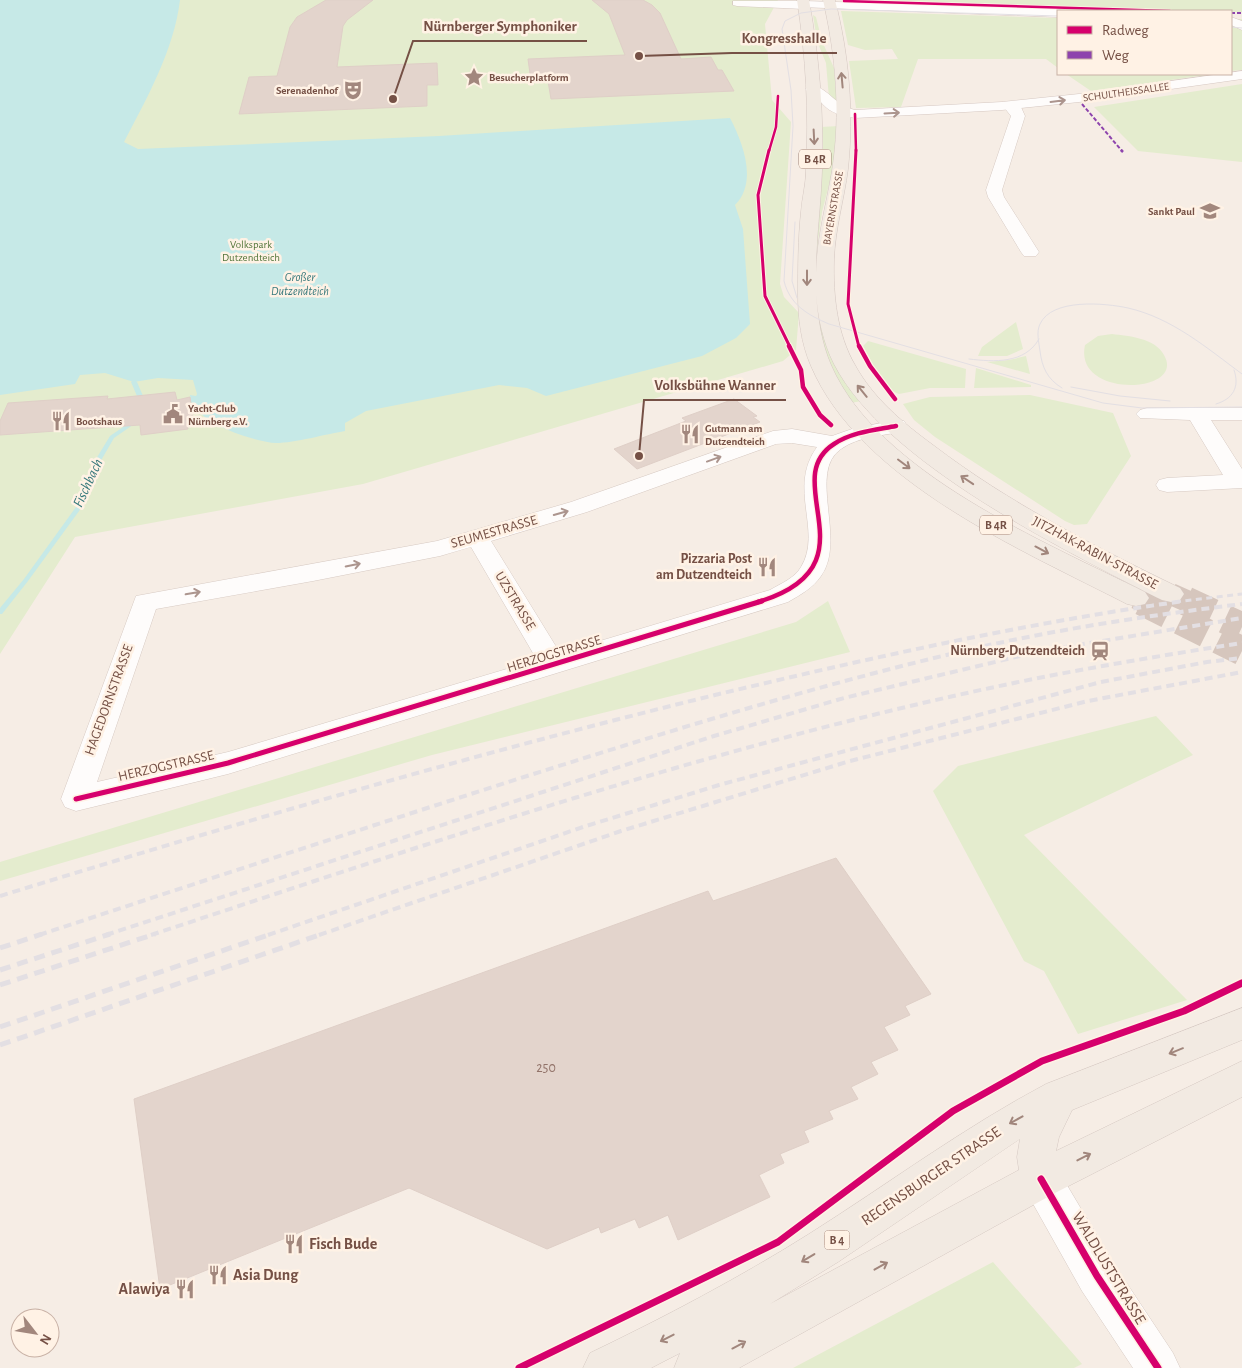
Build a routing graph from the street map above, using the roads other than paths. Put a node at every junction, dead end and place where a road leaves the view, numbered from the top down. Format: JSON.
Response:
{"nodes":[{"id":1,"x":803,"y":2,"type":"edge"},
{"id":2,"x":738,"y":3,"type":"dead end"},
{"id":3,"x":830,"y":3,"type":"edge"},
{"id":4,"x":1057,"y":13,"type":"edge"},
{"id":5,"x":835,"y":28,"type":"junction"},
{"id":6,"x":1242,"y":75,"type":"edge"},
{"id":7,"x":812,"y":89,"type":"junction"},
{"id":8,"x":1010,"y":106,"type":"junction"},
{"id":9,"x":843,"y":112,"type":"junction"},
{"id":10,"x":1030,"y":252,"type":"dead end"},
{"id":11,"x":1147,"y":414,"type":"dead end"},
{"id":12,"x":1242,"y":414,"type":"edge"},
{"id":13,"x":1197,"y":415,"type":"junction"},
{"id":14,"x":896,"y":426,"type":"junction"},
{"id":15,"x":868,"y":432,"type":"junction"},
{"id":16,"x":835,"y":443,"type":"junction"},
{"id":17,"x":1240,"y":481,"type":"edge"},
{"id":18,"x":1167,"y":485,"type":"dead end"},
{"id":19,"x":477,"y":537,"type":"junction"},
{"id":20,"x":1171,"y":594,"type":"tunnel mouth"},
{"id":21,"x":1136,"y":598,"type":"tunnel mouth"},
{"id":22,"x":144,"y":602,"type":"joint"},
{"id":23,"x":554,"y":665,"type":"junction"},
{"id":24,"x":76,"y":799,"type":"joint"},
{"id":25,"x":1242,"y":1024,"type":"edge"},
{"id":26,"x":1242,"y":1078,"type":"edge"},
{"id":27,"x":1059,"y":1097,"type":"junction"},
{"id":28,"x":1041,"y":1179,"type":"junction"},
{"id":29,"x":605,"y":1368,"type":"edge"},
{"id":30,"x":696,"y":1368,"type":"edge"},
{"id":31,"x":1158,"y":1368,"type":"edge"}],
"edges":[{"from":1,"to":2,"type":"street"},
{"from":1,"to":3,"type":"street"},
{"from":1,"to":5,"type":"main road"},
{"from":1,"to":7,"type":"main road","name":"BAYERNSTRASSE","number":"B 4R"},
{"from":3,"to":4,"type":"street"},
{"from":3,"to":5,"type":"main road","name":"BAYERNSTRASSE","number":"B 4R"},
{"from":9,"to":5,"type":"main road","name":"BAYERNSTRASSE","number":"B 4R","one_way":true},
{"from":8,"to":6,"type":"street","name":"SCHULTHEISSALLEE","one_way":true},
{"from":7,"to":9,"type":"street"},
{"from":7,"to":15,"type":"main road","name":"BAYERNSTRASSE","number":"B 4R","one_way":true},
{"from":9,"to":8,"type":"street","name":"SCHULTHEISSALLEE","one_way":true},
{"from":8,"to":10,"type":"street"},
{"from":14,"to":9,"type":"main road","name":"BAYERNSTRASSE","number":"B 4R","one_way":true},
{"from":11,"to":13,"type":"street"},
{"from":12,"to":13,"type":"street"},
{"from":13,"to":17,"type":"street"},
{"from":14,"to":15,"type":"street"},
{"from":20,"to":14,"type":"main road","name":"JITZHAK-RABIN-STRASSE","number":"B 4R","one_way":true},
{"from":15,"to":16,"type":"street"},
{"from":15,"to":21,"type":"main road","name":"JITZHAK-RABIN-STRASSE","number":"B 4R","one_way":true},
{"from":19,"to":16,"type":"street","name":"SEUMESTRASSE","one_way":true},
{"from":16,"to":23,"type":"street","name":"HERZOGSTRASSE"},
{"from":17,"to":18,"type":"street"},
{"from":22,"to":19,"type":"street","name":"SEUMESTRASSE","one_way":true},
{"from":19,"to":23,"type":"street","name":"UZSTRASSE"},
{"from":22,"to":24,"type":"street","name":"HAGEDORNSTRASSE"},
{"from":23,"to":24,"type":"street","name":"HERZOGSTRASSE"},
{"from":25,"to":27,"type":"main road","name":"REGENSBURGER STRASSE","number":"B 4","one_way":true},
{"from":28,"to":26,"type":"main road","one_way":true},
{"from":27,"to":28,"type":"main road"},
{"from":27,"to":29,"type":"main road","name":"REGENSBURGER STRASSE","number":"B 4","one_way":true},
{"from":30,"to":28,"type":"main road","one_way":true},
{"from":28,"to":31,"type":"street","name":"WALDLUSTSTRASSE"}]}
